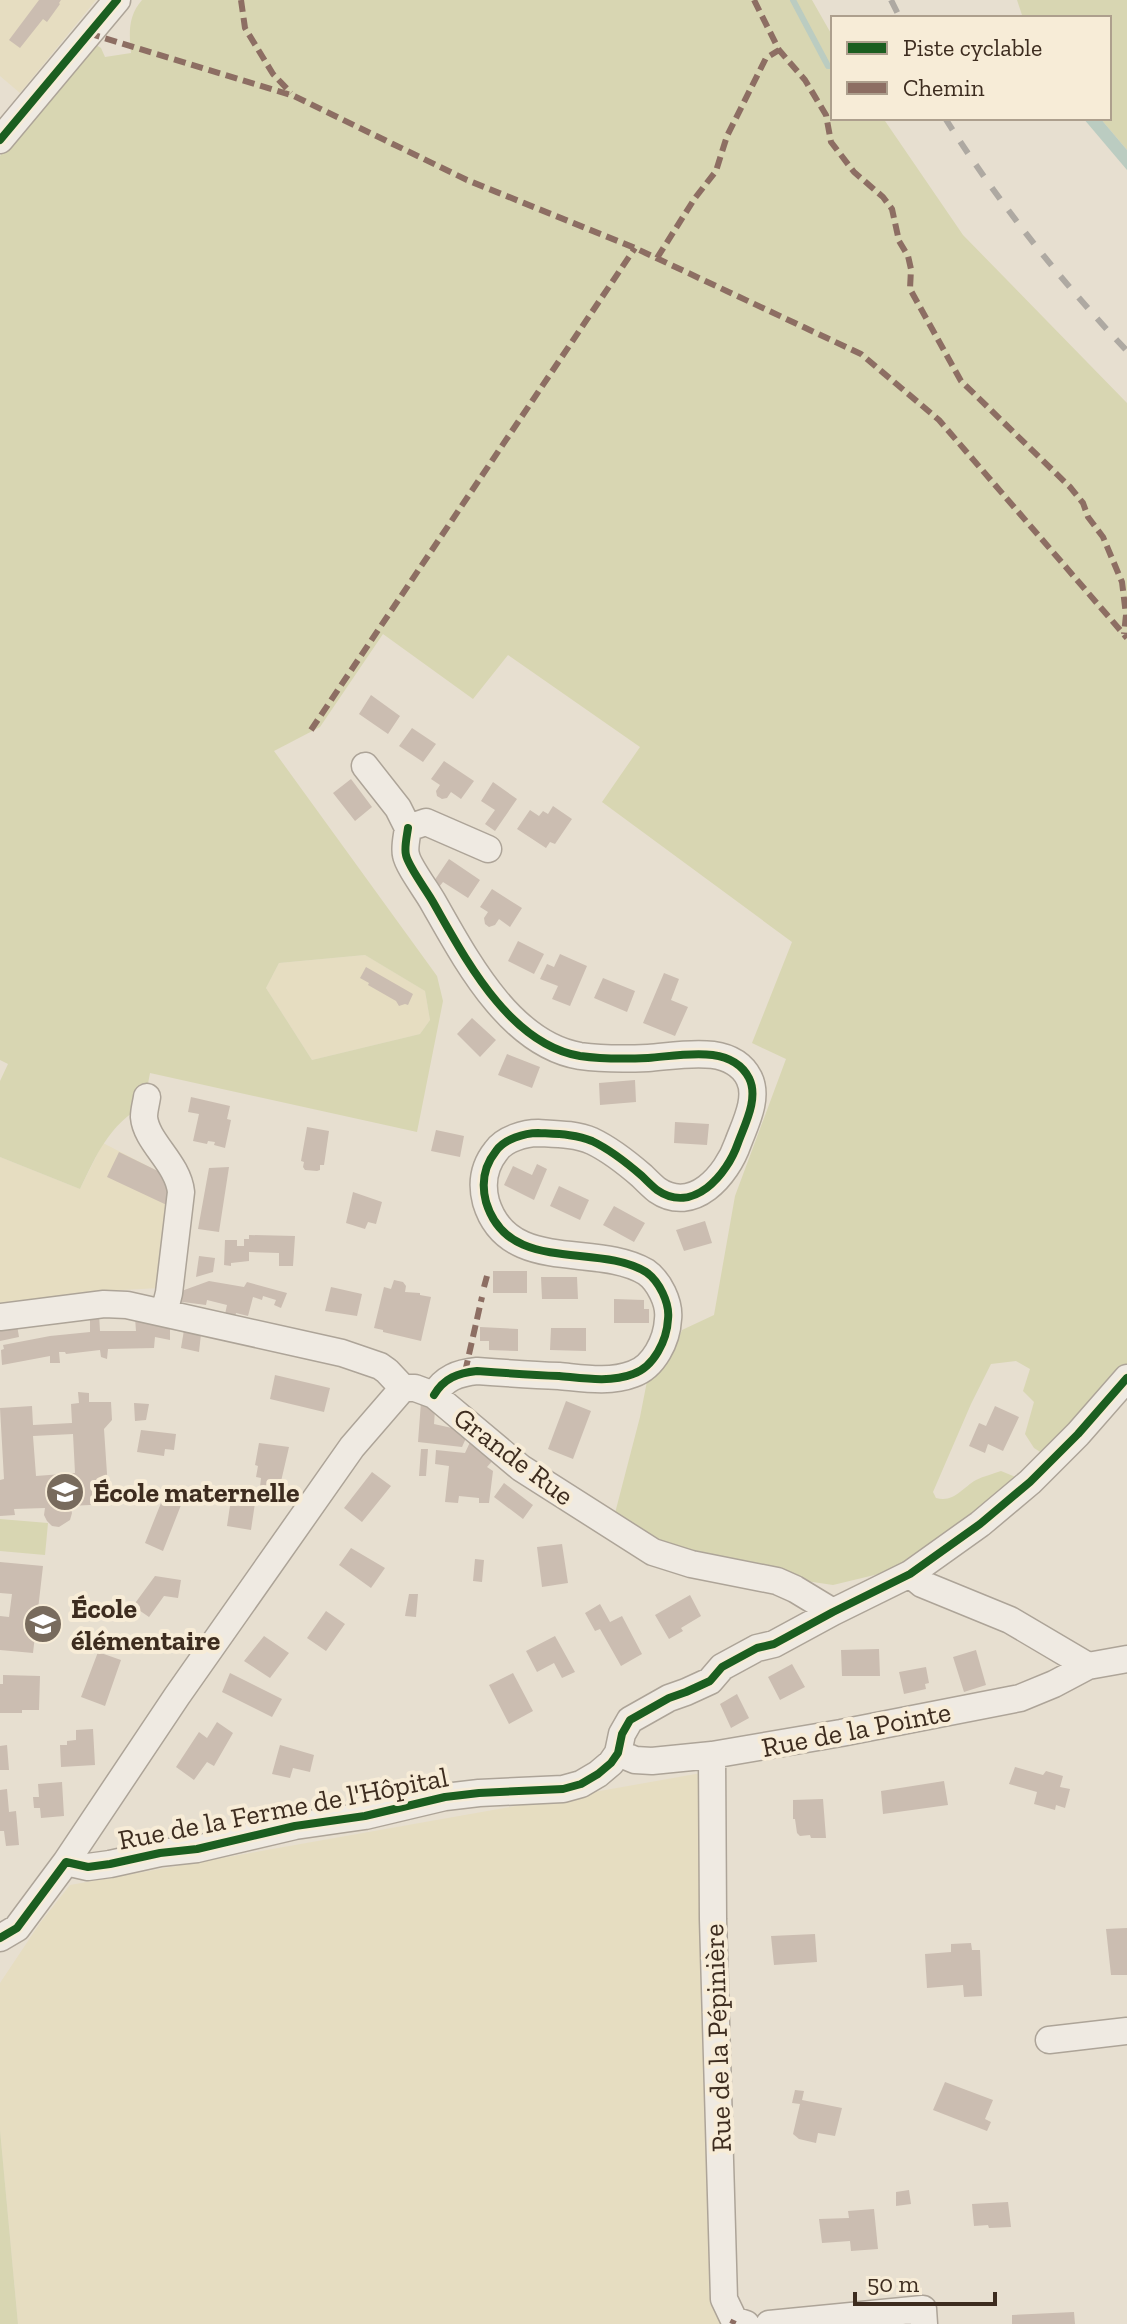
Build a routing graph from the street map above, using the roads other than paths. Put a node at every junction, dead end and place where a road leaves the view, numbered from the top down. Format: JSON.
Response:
{"nodes":[{"id":1,"x":117,"y":0,"type":"edge"},
{"id":2,"x":0,"y":140,"type":"edge"},
{"id":3,"x":365,"y":766,"type":"dead end"},
{"id":4,"x":408,"y":828,"type":"junction"},
{"id":5,"x":488,"y":849,"type":"dead end"},
{"id":6,"x":147,"y":1097,"type":"dead end"},
{"id":7,"x":167,"y":1303,"type":"junction"},
{"id":8,"x":0,"y":1317,"type":"edge"},
{"id":9,"x":1127,"y":1378,"type":"edge"},
{"id":10,"x":403,"y":1388,"type":"junction"},
{"id":11,"x":434,"y":1395,"type":"junction"},
{"id":12,"x":910,"y":1574,"type":"junction"},
{"id":13,"x":833,"y":1612,"type":"junction"},
{"id":14,"x":1127,"y":1659,"type":"edge"},
{"id":15,"x":1088,"y":1666,"type":"junction"},
{"id":16,"x":618,"y":1753,"type":"junction"},
{"id":17,"x":712,"y":1755,"type":"junction"},
{"id":18,"x":66,"y":1862,"type":"junction"},
{"id":19,"x":0,"y":1938,"type":"edge"},
{"id":20,"x":1127,"y":2031,"type":"edge"},
{"id":21,"x":1049,"y":2040,"type":"dead end"},
{"id":22,"x":740,"y":2322,"type":"edge"},
{"id":23,"x":769,"y":2324,"type":"edge"},
{"id":24,"x":924,"y":2324,"type":"edge"}],
"edges":[{"from":1,"to":2,"type":"street"},
{"from":3,"to":4,"type":"street"},
{"from":4,"to":5,"type":"street"},
{"from":4,"to":11,"type":"street"},
{"from":6,"to":7,"type":"street"},
{"from":7,"to":8,"type":"street","name":"Grande Rue"},
{"from":7,"to":10,"type":"street","name":"Grande Rue"},
{"from":9,"to":12,"type":"street","name":"Rue de la Ferme de l'Hôpital"},
{"from":10,"to":11,"type":"street","name":"Grande Rue"},
{"from":10,"to":18,"type":"street"},
{"from":11,"to":13,"type":"street","name":"Grande Rue"},
{"from":12,"to":13,"type":"street","name":"Rue de la Ferme de l'Hôpital"},
{"from":12,"to":15,"type":"street"},
{"from":13,"to":16,"type":"street","name":"Rue de la Ferme de l'Hôpital"},
{"from":14,"to":15,"type":"street","name":"Rue de la Pointe"},
{"from":15,"to":17,"type":"street","name":"Rue de la Pointe"},
{"from":16,"to":17,"type":"street","name":"Rue de la Pointe"},
{"from":16,"to":18,"type":"street","name":"Rue de la Ferme de l'Hôpital"},
{"from":17,"to":22,"type":"street","name":"Rue de la Pépinière"},
{"from":18,"to":19,"type":"street"},
{"from":20,"to":21,"type":"street"},
{"from":23,"to":24,"type":"street"}]}
